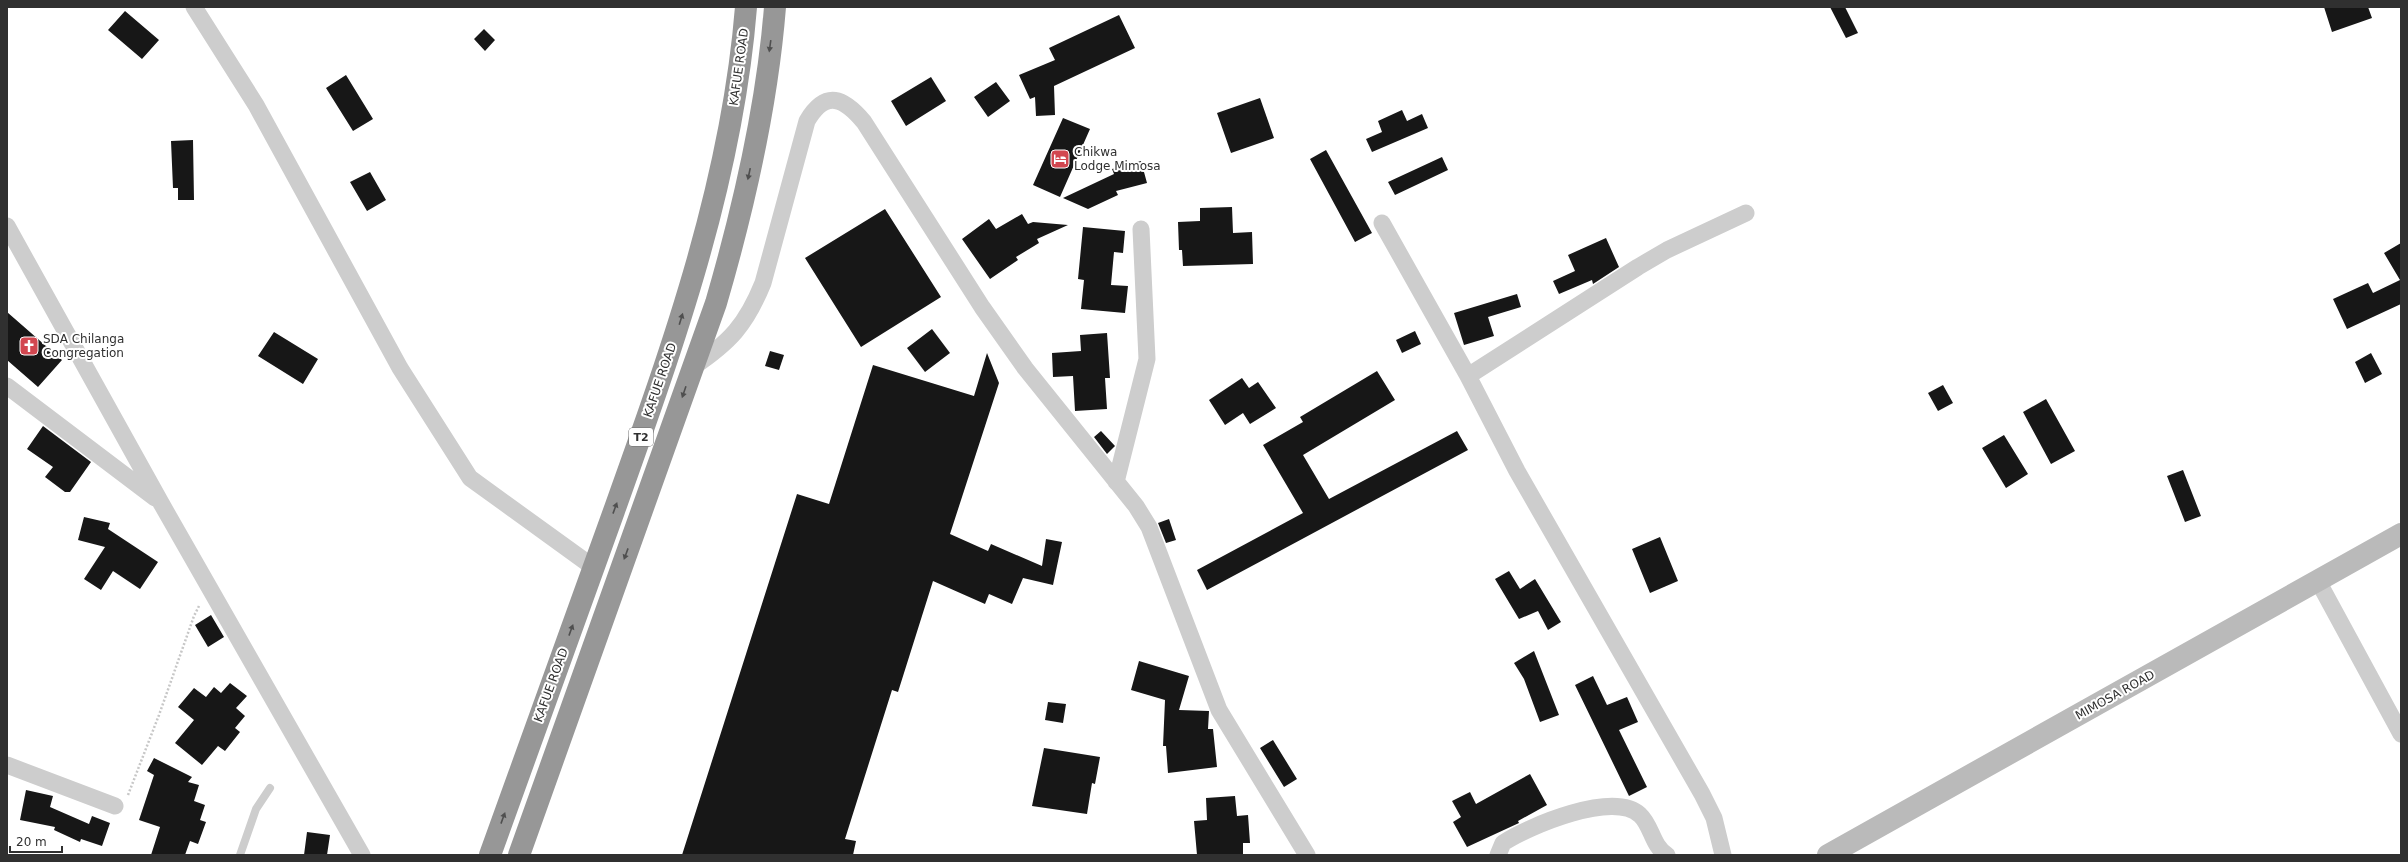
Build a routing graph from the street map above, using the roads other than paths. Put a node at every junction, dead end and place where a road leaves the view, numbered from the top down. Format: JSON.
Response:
{"nodes":[{"id":1,"x":194,"y":7,"type":"edge"},
{"id":2,"x":746,"y":7,"type":"edge"},
{"id":3,"x":774,"y":7,"type":"edge"},
{"id":4,"x":1746,"y":213,"type":"dead end"},
{"id":5,"x":1382,"y":222,"type":"dead end"},
{"id":6,"x":7,"y":226,"type":"edge"},
{"id":7,"x":1142,"y":229,"type":"dead end"},
{"id":8,"x":693,"y":367,"type":"junction"},
{"id":9,"x":1468,"y":376,"type":"junction"},
{"id":10,"x":7,"y":386,"type":"edge"},
{"id":11,"x":1116,"y":482,"type":"junction"},
{"id":12,"x":161,"y":503,"type":"junction"},
{"id":13,"x":2401,"y":534,"type":"edge"},
{"id":14,"x":593,"y":567,"type":"junction"},
{"id":15,"x":2318,"y":581,"type":"junction"},
{"id":16,"x":2401,"y":734,"type":"edge"},
{"id":17,"x":7,"y":764,"type":"edge"},
{"id":18,"x":270,"y":788,"type":"dead end"},
{"id":19,"x":115,"y":806,"type":"road end"},
{"id":20,"x":240,"y":855,"type":"edge"},
{"id":21,"x":362,"y":855,"type":"edge"},
{"id":22,"x":490,"y":855,"type":"edge"},
{"id":23,"x":519,"y":855,"type":"edge"},
{"id":24,"x":1307,"y":855,"type":"edge"},
{"id":25,"x":1498,"y":855,"type":"edge"},
{"id":26,"x":1667,"y":855,"type":"edge"},
{"id":27,"x":1723,"y":855,"type":"edge"},
{"id":28,"x":1828,"y":855,"type":"edge"}],
"edges":[{"from":1,"to":14,"type":"street"},
{"from":14,"to":2,"type":"highway","name":"KAFUE ROAD","number":"T2","one_way":true},
{"from":3,"to":8,"type":"highway","number":"T2","one_way":true},
{"from":4,"to":9,"type":"street"},
{"from":5,"to":9,"type":"street"},
{"from":6,"to":12,"type":"street"},
{"from":7,"to":11,"type":"street"},
{"from":8,"to":11,"type":"street"},
{"from":8,"to":23,"type":"highway","number":"T2","one_way":true},
{"from":9,"to":27,"type":"street"},
{"from":10,"to":12,"type":"street"},
{"from":11,"to":24,"type":"street"},
{"from":12,"to":21,"type":"street"},
{"from":13,"to":15,"type":"street","name":"MIMOSA ROAD"},
{"from":22,"to":14,"type":"highway","name":"KAFUE ROAD","number":"T2","one_way":true},
{"from":15,"to":16,"type":"street"},
{"from":15,"to":28,"type":"street","name":"MIMOSA ROAD"},
{"from":17,"to":19,"type":"street"},
{"from":18,"to":20,"type":"lane"},
{"from":25,"to":26,"type":"street"}]}
